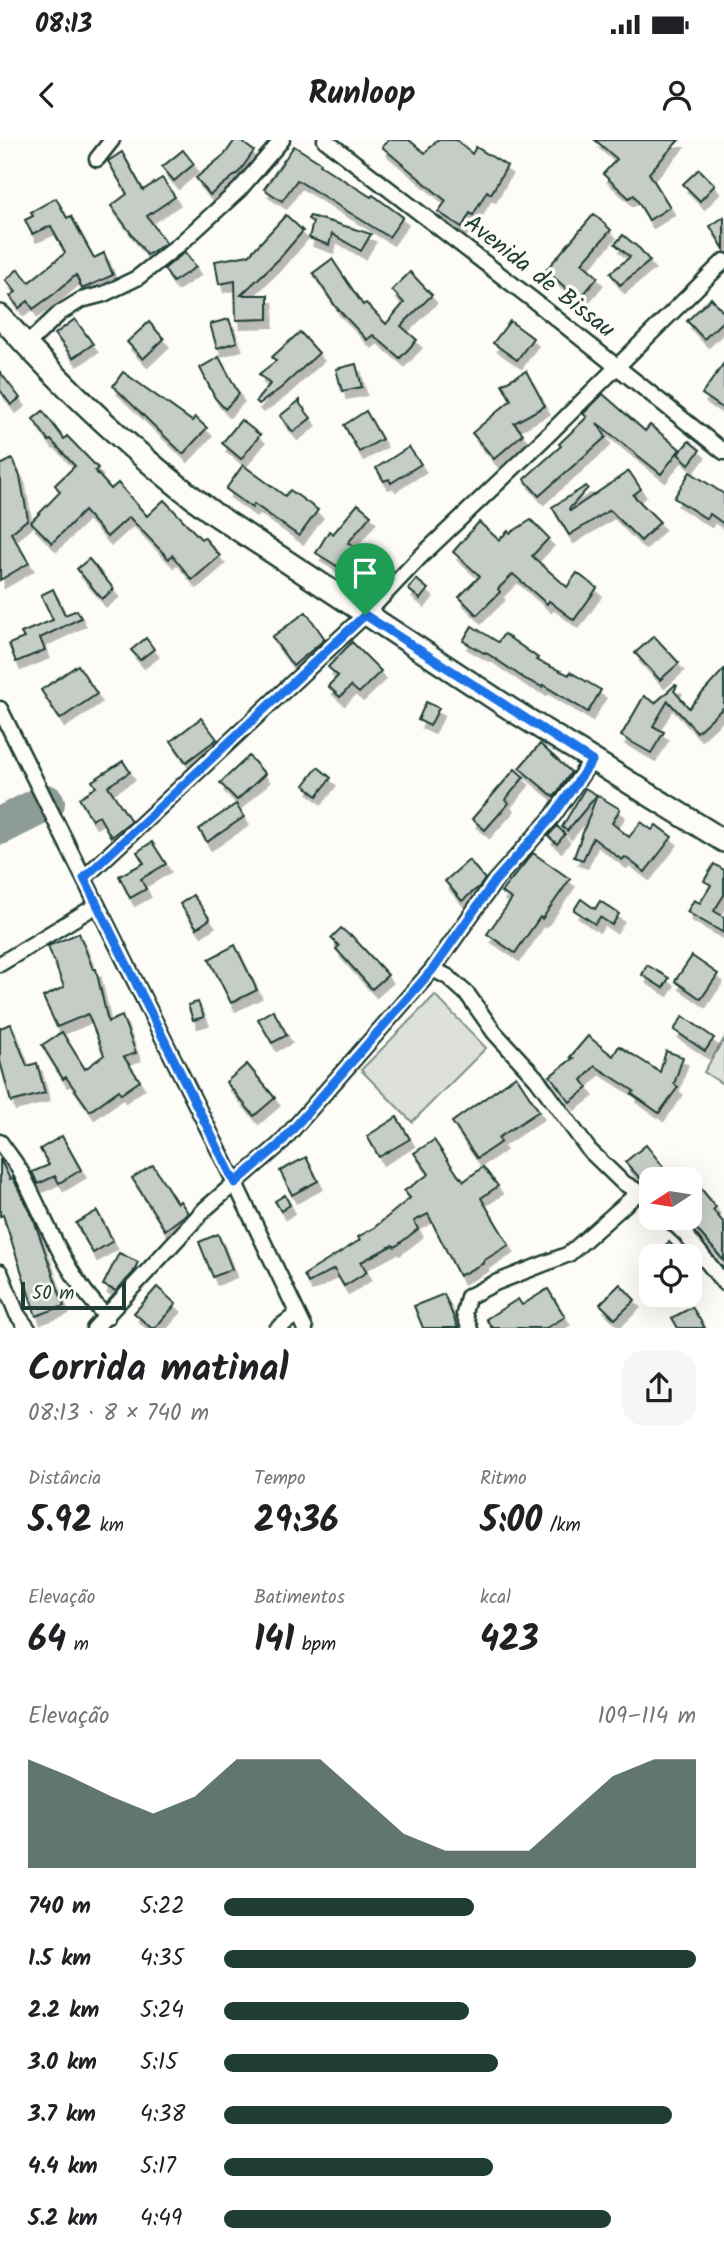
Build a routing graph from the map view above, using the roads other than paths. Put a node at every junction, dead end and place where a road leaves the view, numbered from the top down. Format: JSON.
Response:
{"nodes":[{"id":1,"x":112,"y":140,"type":"edge"},
{"id":2,"x":282,"y":140,"type":"edge"},
{"id":3,"x":325,"y":140,"type":"edge"},
{"id":4,"x":97,"y":159,"type":"dead end"},
{"id":5,"x":724,"y":261,"type":"edge"},
{"id":6,"x":0,"y":316,"type":"edge"},
{"id":7,"x":26,"y":345,"type":"junction"},
{"id":8,"x":616,"y":367,"type":"junction"},
{"id":9,"x":724,"y":452,"type":"edge"},
{"id":10,"x":365,"y":615,"type":"junction"},
{"id":11,"x":0,"y":709,"type":"edge"},
{"id":12,"x":592,"y":761,"type":"junction"},
{"id":13,"x":724,"y":841,"type":"edge"},
{"id":14,"x":84,"y":878,"type":"junction"},
{"id":15,"x":97,"y":905,"type":"junction"},
{"id":16,"x":0,"y":964,"type":"edge"},
{"id":17,"x":433,"y":969,"type":"junction"},
{"id":18,"x":0,"y":1142,"type":"edge"},
{"id":19,"x":235,"y":1183,"type":"junction"},
{"id":20,"x":639,"y":1192,"type":"joint"},
{"id":21,"x":681,"y":1230,"type":"edge"},
{"id":22,"x":0,"y":1272,"type":"edge"},
{"id":23,"x":724,"y":1283,"type":"edge"},
{"id":24,"x":297,"y":1314,"type":"junction"},
{"id":25,"x":107,"y":1317,"type":"junction"},
{"id":26,"x":28,"y":1328,"type":"edge"},
{"id":27,"x":94,"y":1328,"type":"edge"},
{"id":28,"x":277,"y":1328,"type":"edge"},
{"id":29,"x":304,"y":1328,"type":"edge"},
{"id":30,"x":470,"y":1328,"type":"edge"}],
"edges":[{"from":1,"to":4,"type":"street"},
{"from":2,"to":7,"type":"street"},
{"from":3,"to":8,"type":"street","name":"Avenida de Bissau"},
{"from":5,"to":8,"type":"street"},
{"from":6,"to":7,"type":"main road"},
{"from":7,"to":10,"type":"main road"},
{"from":8,"to":9,"type":"street","name":"Avenida de Bissau"},
{"from":8,"to":10,"type":"street"},
{"from":10,"to":12,"type":"main road"},
{"from":10,"to":14,"type":"street"},
{"from":11,"to":14,"type":"street"},
{"from":12,"to":13,"type":"main road"},
{"from":12,"to":17,"type":"street"},
{"from":14,"to":15,"type":"street"},
{"from":15,"to":16,"type":"street"},
{"from":15,"to":19,"type":"street"},
{"from":17,"to":19,"type":"street"},
{"from":17,"to":20,"type":"street"},
{"from":18,"to":25,"type":"street"},
{"from":19,"to":24,"type":"street"},
{"from":19,"to":25,"type":"street"},
{"from":20,"to":30,"type":"street"},
{"from":21,"to":23,"type":"street"},
{"from":22,"to":26,"type":"street"},
{"from":24,"to":28,"type":"street"},
{"from":24,"to":29,"type":"street"},
{"from":25,"to":27,"type":"street"}]}
